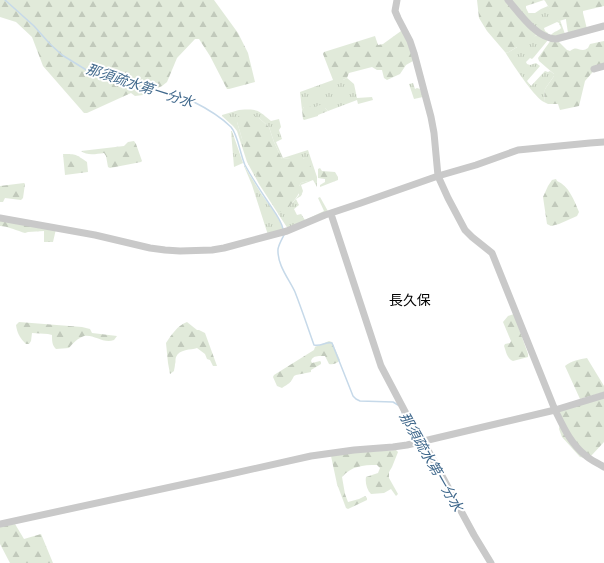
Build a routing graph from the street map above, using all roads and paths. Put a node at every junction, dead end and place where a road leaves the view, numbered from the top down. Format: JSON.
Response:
{"nodes":[{"id":1,"x":397,"y":0,"type":"edge"},
{"id":2,"x":508,"y":0,"type":"edge"},
{"id":3,"x":604,"y":26,"type":"edge"},
{"id":4,"x":604,"y":66,"type":"edge"},
{"id":5,"x":594,"y":69,"type":"dead end"},
{"id":6,"x":604,"y":142,"type":"edge"},
{"id":7,"x":438,"y":176,"type":"junction"},
{"id":8,"x":331,"y":214,"type":"junction"},
{"id":9,"x":0,"y":218,"type":"edge"},
{"id":10,"x":604,"y":395,"type":"edge"},
{"id":11,"x":555,"y":410,"type":"junction"},
{"id":12,"x":422,"y":441,"type":"junction"},
{"id":13,"x":604,"y":467,"type":"edge"},
{"id":14,"x":0,"y":524,"type":"edge"},
{"id":15,"x":491,"y":563,"type":"edge"}],
"edges":[{"from":1,"to":7,"type":"street"},
{"from":2,"to":3,"type":"street"},
{"from":4,"to":5,"type":"street"},
{"from":6,"to":7,"type":"street"},
{"from":7,"to":8,"type":"street"},
{"from":7,"to":11,"type":"street"},
{"from":8,"to":9,"type":"street"},
{"from":8,"to":12,"type":"street"},
{"from":10,"to":11,"type":"street"},
{"from":11,"to":12,"type":"street"},
{"from":11,"to":13,"type":"street"},
{"from":12,"to":14,"type":"street"},
{"from":12,"to":15,"type":"street"}]}
